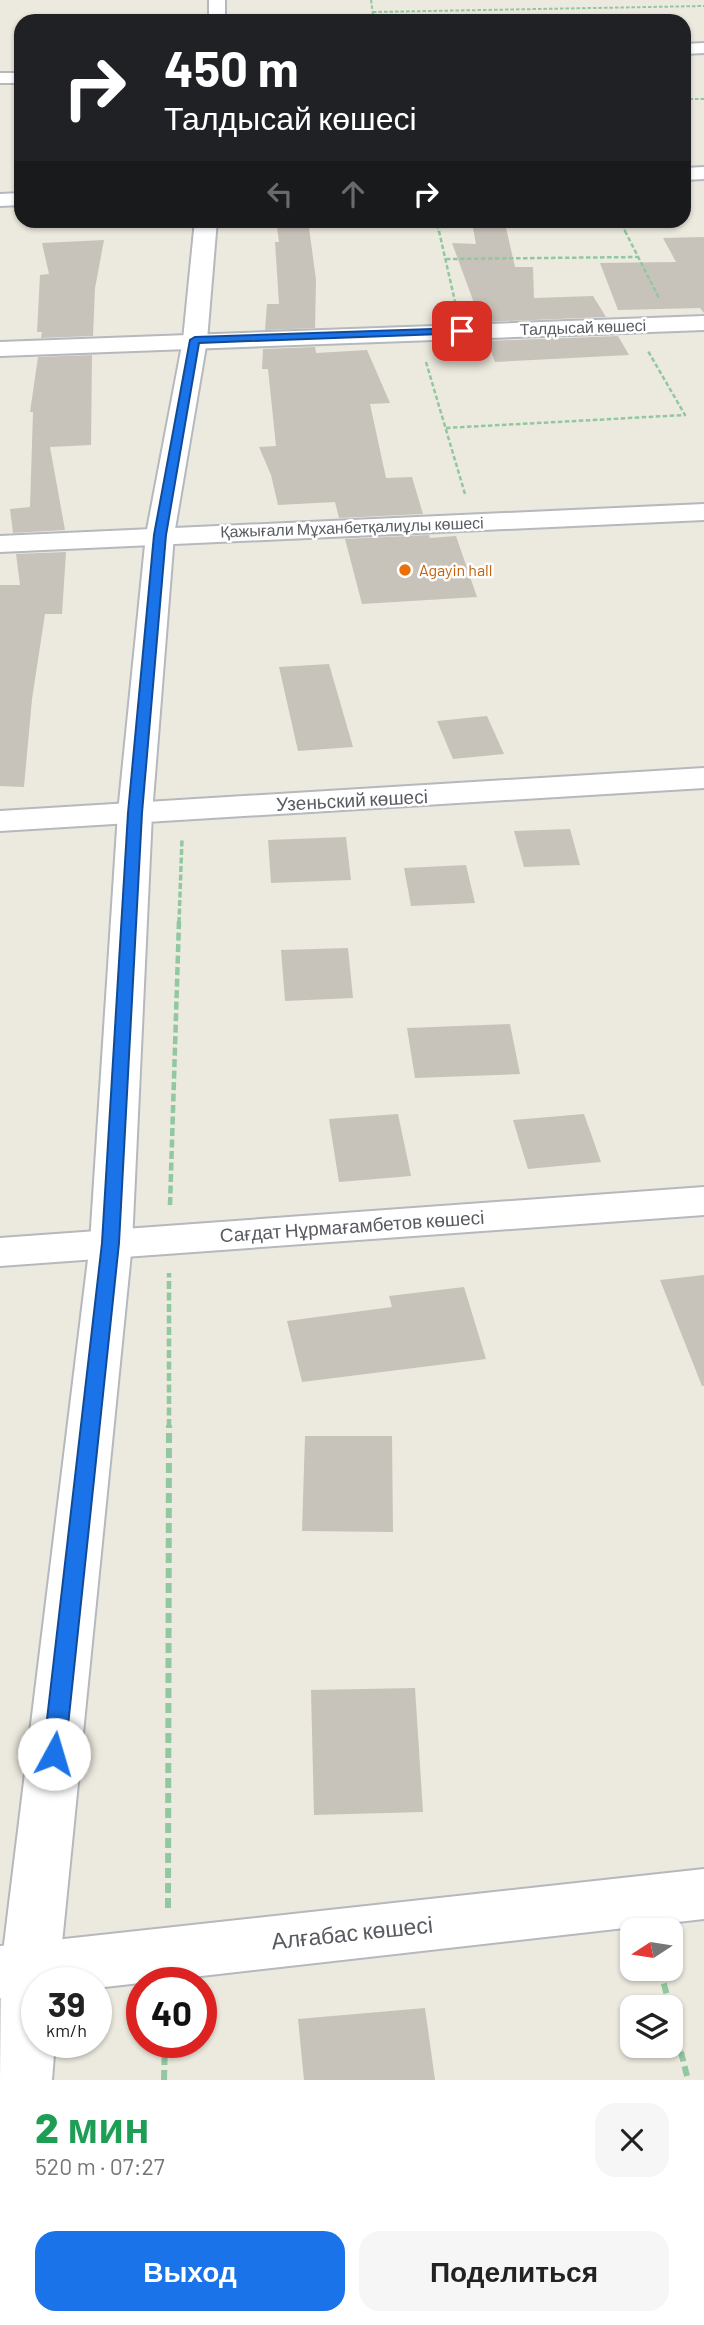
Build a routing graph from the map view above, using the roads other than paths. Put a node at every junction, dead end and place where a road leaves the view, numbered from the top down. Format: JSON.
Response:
{"nodes":[{"id":1,"x":204,"y":228,"type":"edge"},
{"id":2,"x":704,"y":323,"type":"edge"},
{"id":3,"x":195,"y":340,"type":"junction"},
{"id":4,"x":0,"y":349,"type":"edge"},
{"id":5,"x":704,"y":512,"type":"edge"},
{"id":6,"x":160,"y":535,"type":"junction"},
{"id":7,"x":0,"y":544,"type":"edge"},
{"id":8,"x":704,"y":778,"type":"edge"},
{"id":9,"x":135,"y":813,"type":"junction"},
{"id":10,"x":0,"y":821,"type":"edge"},
{"id":11,"x":704,"y":1201,"type":"edge"},
{"id":12,"x":111,"y":1243,"type":"junction"},
{"id":13,"x":0,"y":1252,"type":"edge"},
{"id":14,"x":704,"y":1894,"type":"edge"},
{"id":15,"x":15,"y":1970,"type":"edge"},
{"id":16,"x":22,"y":2080,"type":"edge"}],
"edges":[{"from":1,"to":3,"type":"street"},
{"from":2,"to":3,"type":"street","name":"Талдысай көшесі"},
{"from":3,"to":4,"type":"street","name":"Талдысай көшесі"},
{"from":3,"to":6,"type":"street"},
{"from":5,"to":6,"type":"street","name":"Қажығали Мұханбетқалиұлы көшесі"},
{"from":6,"to":7,"type":"street","name":"Қажығали Мұханбетқалиұлы көшесі"},
{"from":6,"to":9,"type":"street"},
{"from":8,"to":9,"type":"street","name":"Узеньский көшесі"},
{"from":9,"to":10,"type":"street","name":"Узеньский көшесі"},
{"from":9,"to":12,"type":"street"},
{"from":11,"to":12,"type":"street","name":"Сағдат Нұрмағамбетов көшесі"},
{"from":12,"to":13,"type":"street","name":"Сағдат Нұрмағамбетов көшесі"},
{"from":12,"to":15,"type":"street"},
{"from":14,"to":15,"type":"street","name":"Алғабас көшесі"},
{"from":15,"to":16,"type":"street"}]}
